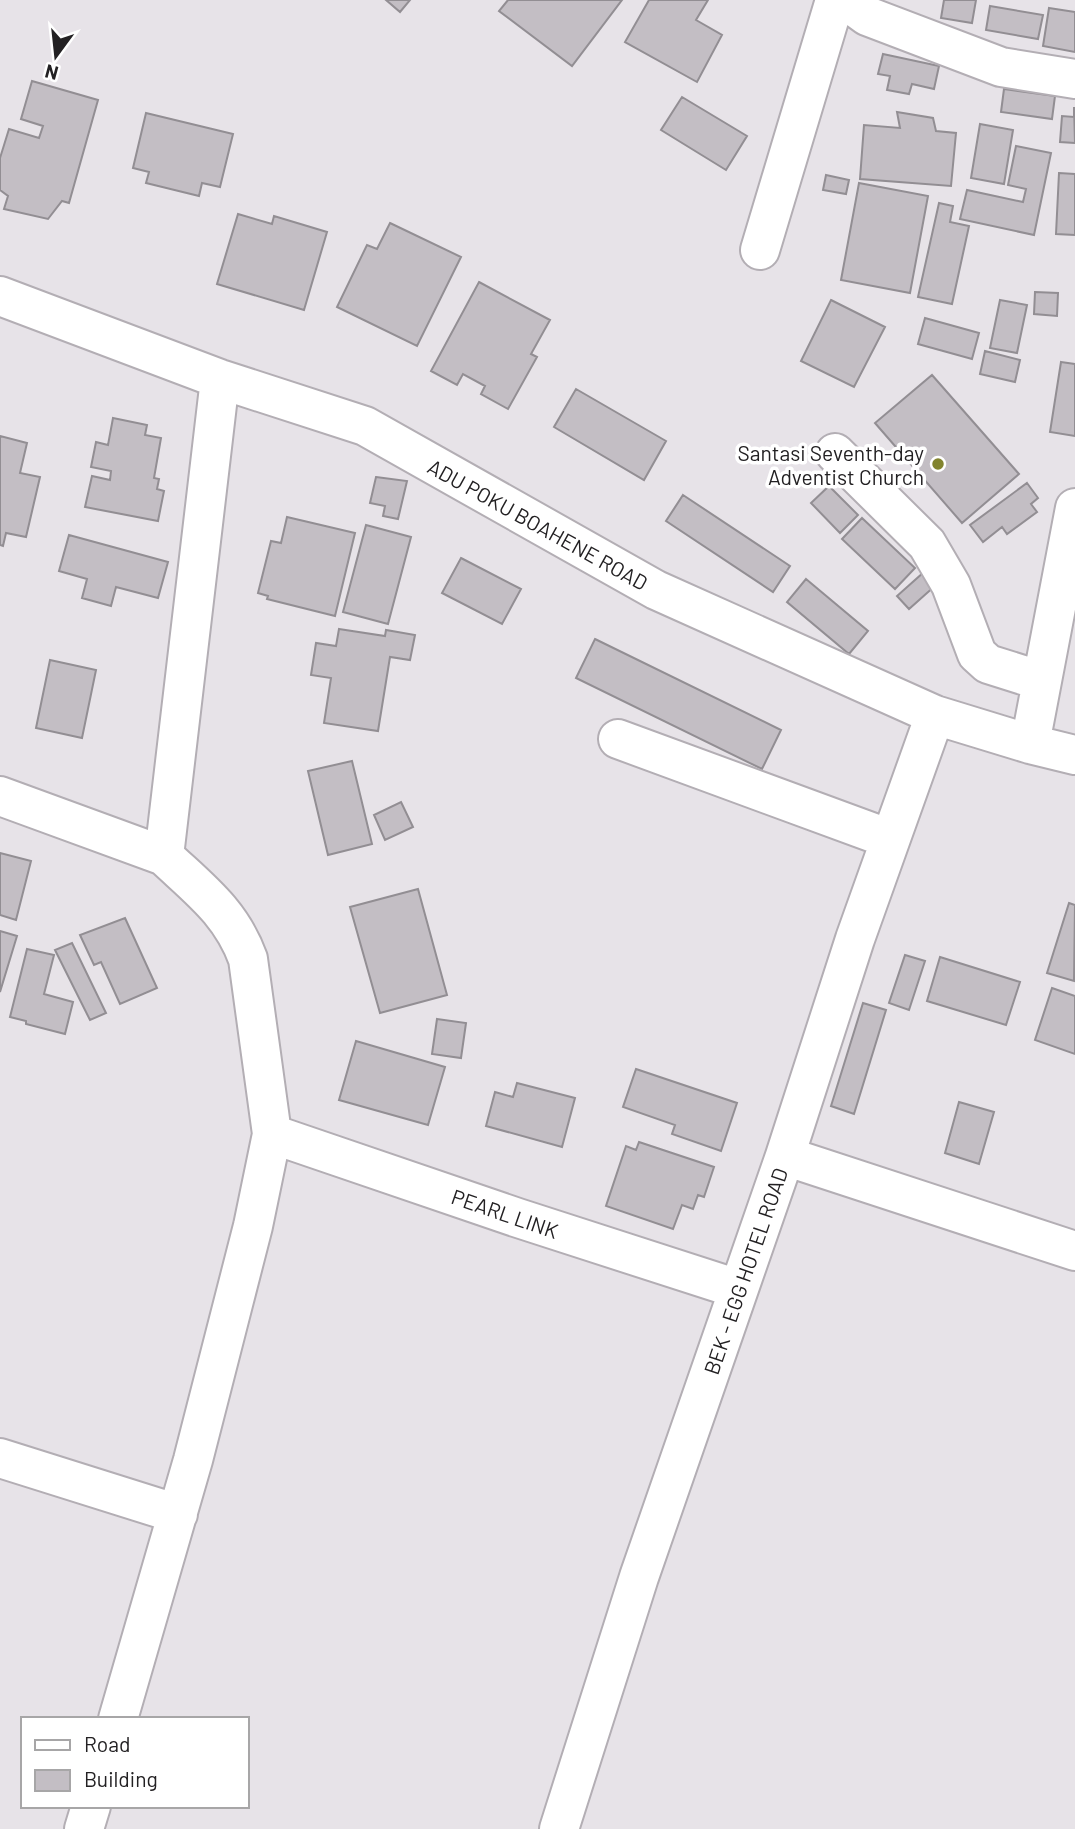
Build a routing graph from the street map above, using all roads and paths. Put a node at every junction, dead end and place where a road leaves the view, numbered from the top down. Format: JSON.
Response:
{"nodes":[{"id":1,"x":835,"y":0,"type":"edge"},
{"id":2,"x":845,"y":0,"type":"edge"},
{"id":3,"x":1075,"y":79,"type":"edge"},
{"id":4,"x":760,"y":250,"type":"dead end"},
{"id":5,"x":0,"y":296,"type":"edge"},
{"id":6,"x":220,"y":379,"type":"junction"},
{"id":7,"x":835,"y":453,"type":"dead end"},
{"id":8,"x":1075,"y":508,"type":"edge"},
{"id":9,"x":1042,"y":681,"type":"junction"},
{"id":10,"x":934,"y":715,"type":"junction"},
{"id":11,"x":618,"y":739,"type":"dead end"},
{"id":12,"x":1030,"y":744,"type":"junction"},
{"id":13,"x":1075,"y":755,"type":"edge"},
{"id":14,"x":0,"y":796,"type":"edge"},
{"id":15,"x":890,"y":839,"type":"junction"},
{"id":16,"x":164,"y":856,"type":"junction"},
{"id":17,"x":272,"y":1134,"type":"junction"},
{"id":18,"x":785,"y":1156,"type":"junction"},
{"id":19,"x":1075,"y":1251,"type":"edge"},
{"id":20,"x":738,"y":1289,"type":"junction"},
{"id":21,"x":0,"y":1458,"type":"edge"},
{"id":22,"x":178,"y":1514,"type":"junction"},
{"id":23,"x":119,"y":1717,"type":"edge"},
{"id":24,"x":90,"y":1808,"type":"edge"},
{"id":25,"x":84,"y":1829,"type":"edge"},
{"id":26,"x":559,"y":1829,"type":"edge"}],
"edges":[{"from":1,"to":4,"type":"street"},
{"from":2,"to":3,"type":"street"},
{"from":5,"to":6,"type":"street","name":"ADU POKU BOAHENE ROAD"},
{"from":6,"to":10,"type":"street","name":"ADU POKU BOAHENE ROAD"},
{"from":6,"to":16,"type":"street"},
{"from":7,"to":9,"type":"street"},
{"from":8,"to":9,"type":"street"},
{"from":9,"to":12,"type":"street"},
{"from":10,"to":12,"type":"street","name":"ADU POKU BOAHENE ROAD"},
{"from":10,"to":15,"type":"street","name":"BEK - EGG HOTEL ROAD"},
{"from":11,"to":15,"type":"street"},
{"from":12,"to":13,"type":"street","name":"ADU POKU BOAHENE ROAD"},
{"from":14,"to":16,"type":"street"},
{"from":15,"to":18,"type":"street","name":"BEK - EGG HOTEL ROAD"},
{"from":16,"to":17,"type":"street"},
{"from":17,"to":20,"type":"street","name":"PEARL LINK"},
{"from":17,"to":22,"type":"street"},
{"from":18,"to":19,"type":"street"},
{"from":18,"to":20,"type":"street","name":"BEK - EGG HOTEL ROAD"},
{"from":20,"to":26,"type":"street","name":"BEK - EGG HOTEL ROAD"},
{"from":21,"to":22,"type":"street"},
{"from":22,"to":23,"type":"street"},
{"from":24,"to":25,"type":"street"}]}
